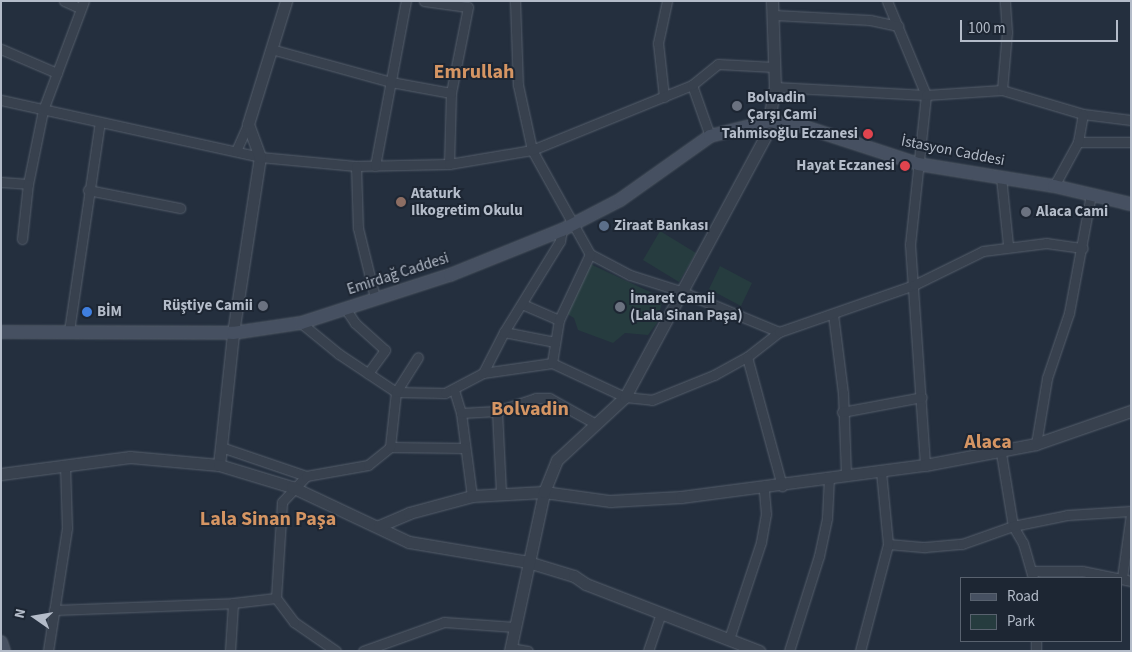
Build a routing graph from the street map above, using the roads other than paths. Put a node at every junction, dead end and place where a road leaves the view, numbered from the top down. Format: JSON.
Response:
{"nodes":[{"id":1,"x":64,"y":1,"type":"edge"},
{"id":2,"x":286,"y":1,"type":"edge"},
{"id":3,"x":406,"y":1,"type":"edge"},
{"id":4,"x":424,"y":1,"type":"edge"},
{"id":5,"x":515,"y":1,"type":"edge"},
{"id":6,"x":667,"y":1,"type":"edge"},
{"id":7,"x":772,"y":1,"type":"edge"},
{"id":8,"x":887,"y":1,"type":"edge"},
{"id":9,"x":1005,"y":1,"type":"edge"},
{"id":10,"x":82,"y":4,"type":"edge"},
{"id":11,"x":774,"y":15,"type":"junction"},
{"id":12,"x":898,"y":26,"type":"junction"},
{"id":13,"x":271,"y":49,"type":"junction"},
{"id":14,"x":1,"y":50,"type":"edge"},
{"id":15,"x":774,"y":67,"type":"junction"},
{"id":16,"x":57,"y":73,"type":"junction"},
{"id":17,"x":391,"y":82,"type":"junction"},
{"id":18,"x":692,"y":85,"type":"junction"},
{"id":19,"x":774,"y":87,"type":"junction"},
{"id":20,"x":1002,"y":90,"type":"junction"},
{"id":21,"x":451,"y":93,"type":"junction"},
{"id":22,"x":926,"y":95,"type":"junction"},
{"id":23,"x":664,"y":97,"type":"junction"},
{"id":24,"x":1,"y":100,"type":"edge"},
{"id":25,"x":43,"y":110,"type":"junction"},
{"id":26,"x":1083,"y":114,"type":"junction"},
{"id":27,"x":1131,"y":120,"type":"edge"},
{"id":28,"x":770,"y":121,"type":"junction"},
{"id":29,"x":100,"y":122,"type":"junction"},
{"id":30,"x":248,"y":124,"type":"junction"},
{"id":31,"x":710,"y":136,"type":"junction"},
{"id":32,"x":1078,"y":142,"type":"junction"},
{"id":33,"x":1131,"y":142,"type":"edge"},
{"id":34,"x":532,"y":150,"type":"junction"},
{"id":35,"x":236,"y":151,"type":"junction"},
{"id":36,"x":260,"y":157,"type":"junction"},
{"id":37,"x":450,"y":164,"type":"junction"},
{"id":38,"x":918,"y":164,"type":"junction"},
{"id":39,"x":356,"y":166,"type":"junction"},
{"id":40,"x":375,"y":166,"type":"junction"},
{"id":41,"x":1001,"y":177,"type":"junction"},
{"id":42,"x":1,"y":182,"type":"edge"},
{"id":43,"x":28,"y":184,"type":"junction"},
{"id":44,"x":1054,"y":186,"type":"junction"},
{"id":45,"x":88,"y":190,"type":"junction"},
{"id":46,"x":1090,"y":194,"type":"junction"},
{"id":47,"x":1131,"y":204,"type":"edge"},
{"id":48,"x":180,"y":208,"type":"dead end"},
{"id":49,"x":566,"y":228,"type":"junction"},
{"id":50,"x":22,"y":239,"type":"dead end"},
{"id":51,"x":1008,"y":246,"type":"junction"},
{"id":52,"x":1083,"y":248,"type":"junction"},
{"id":53,"x":590,"y":254,"type":"junction"},
{"id":54,"x":914,"y":285,"type":"junction"},
{"id":55,"x":680,"y":291,"type":"junction"},
{"id":56,"x":375,"y":298,"type":"junction"},
{"id":57,"x":522,"y":304,"type":"junction"},
{"id":58,"x":345,"y":308,"type":"junction"},
{"id":59,"x":833,"y":314,"type":"junction"},
{"id":60,"x":559,"y":320,"type":"junction"},
{"id":61,"x":301,"y":323,"type":"junction"},
{"id":62,"x":68,"y":331,"type":"junction"},
{"id":63,"x":1,"y":332,"type":"edge"},
{"id":64,"x":504,"y":332,"type":"junction"},
{"id":65,"x":779,"y":332,"type":"junction"},
{"id":66,"x":233,"y":333,"type":"junction"},
{"id":67,"x":554,"y":342,"type":"junction"},
{"id":68,"x":418,"y":357,"type":"dead end"},
{"id":69,"x":747,"y":357,"type":"junction"},
{"id":70,"x":552,"y":363,"type":"junction"},
{"id":71,"x":368,"y":373,"type":"junction"},
{"id":72,"x":483,"y":373,"type":"junction"},
{"id":73,"x":454,"y":390,"type":"junction"},
{"id":74,"x":396,"y":392,"type":"junction"},
{"id":75,"x":625,"y":397,"type":"junction"},
{"id":76,"x":922,"y":397,"type":"junction"},
{"id":77,"x":497,"y":411,"type":"junction"},
{"id":78,"x":1131,"y":411,"type":"edge"},
{"id":79,"x":842,"y":412,"type":"junction"},
{"id":80,"x":461,"y":413,"type":"junction"},
{"id":81,"x":596,"y":424,"type":"junction"},
{"id":82,"x":1036,"y":444,"type":"junction"},
{"id":83,"x":221,"y":446,"type":"junction"},
{"id":84,"x":390,"y":447,"type":"junction"},
{"id":85,"x":465,"y":448,"type":"junction"},
{"id":86,"x":1001,"y":453,"type":"junction"},
{"id":87,"x":219,"y":465,"type":"junction"},
{"id":88,"x":925,"y":465,"type":"junction"},
{"id":89,"x":65,"y":466,"type":"junction"},
{"id":90,"x":882,"y":471,"type":"junction"},
{"id":91,"x":2,"y":474,"type":"edge"},
{"id":92,"x":846,"y":475,"type":"junction"},
{"id":93,"x":306,"y":476,"type":"junction"},
{"id":94,"x":829,"y":477,"type":"junction"},
{"id":95,"x":782,"y":486,"type":"junction"},
{"id":96,"x":292,"y":488,"type":"junction"},
{"id":97,"x":764,"y":488,"type":"junction"},
{"id":98,"x":544,"y":492,"type":"junction"},
{"id":99,"x":502,"y":493,"type":"junction"},
{"id":100,"x":472,"y":496,"type":"junction"},
{"id":101,"x":1131,"y":512,"type":"edge"},
{"id":102,"x":379,"y":526,"type":"junction"},
{"id":103,"x":1013,"y":526,"type":"junction"},
{"id":104,"x":888,"y":544,"type":"junction"},
{"id":105,"x":528,"y":562,"type":"junction"},
{"id":106,"x":1033,"y":574,"type":"edge"},
{"id":107,"x":1116,"y":577,"type":"edge"},
{"id":108,"x":1127,"y":579,"type":"edge"},
{"id":109,"x":276,"y":598,"type":"junction"},
{"id":110,"x":233,"y":603,"type":"junction"},
{"id":111,"x":54,"y":610,"type":"junction"},
{"id":112,"x":662,"y":612,"type":"junction"},
{"id":113,"x":515,"y":627,"type":"junction"},
{"id":114,"x":729,"y":639,"type":"junction"},
{"id":115,"x":1,"y":642,"type":"edge"},
{"id":116,"x":514,"y":650,"type":"edge"},
{"id":117,"x":4,"y":651,"type":"edge"},
{"id":118,"x":48,"y":651,"type":"edge"},
{"id":119,"x":230,"y":651,"type":"edge"},
{"id":120,"x":336,"y":651,"type":"edge"},
{"id":121,"x":363,"y":651,"type":"edge"},
{"id":122,"x":528,"y":651,"type":"edge"},
{"id":123,"x":648,"y":651,"type":"edge"},
{"id":124,"x":759,"y":651,"type":"edge"},
{"id":125,"x":790,"y":651,"type":"edge"},
{"id":126,"x":860,"y":651,"type":"edge"}],
"edges":[{"from":1,"to":10,"type":"street"},
{"from":2,"to":13,"type":"street"},
{"from":3,"to":17,"type":"street"},
{"from":4,"to":21,"type":"street"},
{"from":5,"to":34,"type":"street"},
{"from":6,"to":23,"type":"street"},
{"from":7,"to":11,"type":"street"},
{"from":8,"to":12,"type":"street"},
{"from":9,"to":20,"type":"street"},
{"from":10,"to":16,"type":"street"},
{"from":11,"to":12,"type":"street"},
{"from":11,"to":15,"type":"street"},
{"from":12,"to":22,"type":"street"},
{"from":13,"to":17,"type":"street"},
{"from":13,"to":30,"type":"street"},
{"from":14,"to":16,"type":"street"},
{"from":15,"to":18,"type":"street"},
{"from":15,"to":19,"type":"street"},
{"from":16,"to":25,"type":"street"},
{"from":17,"to":21,"type":"street"},
{"from":17,"to":40,"type":"street"},
{"from":18,"to":23,"type":"street"},
{"from":18,"to":31,"type":"street"},
{"from":19,"to":22,"type":"street"},
{"from":19,"to":28,"type":"street"},
{"from":20,"to":22,"type":"street"},
{"from":20,"to":26,"type":"street"},
{"from":21,"to":37,"type":"street"},
{"from":22,"to":38,"type":"street"},
{"from":23,"to":34,"type":"street"},
{"from":24,"to":25,"type":"street"},
{"from":25,"to":29,"type":"street"},
{"from":25,"to":43,"type":"street"},
{"from":26,"to":27,"type":"street"},
{"from":26,"to":32,"type":"street"},
{"from":28,"to":31,"type":"main road","name":"Emirdağ Caddesi"},
{"from":28,"to":38,"type":"main road","name":"İstasyon Caddesi"},
{"from":28,"to":55,"type":"street"},
{"from":29,"to":35,"type":"street"},
{"from":29,"to":45,"type":"street"},
{"from":30,"to":35,"type":"street"},
{"from":30,"to":36,"type":"street"},
{"from":31,"to":49,"type":"main road","name":"Emirdağ Caddesi"},
{"from":32,"to":33,"type":"street"},
{"from":32,"to":44,"type":"street"},
{"from":34,"to":37,"type":"street"},
{"from":34,"to":49,"type":"street"},
{"from":35,"to":36,"type":"street"},
{"from":36,"to":39,"type":"street"},
{"from":36,"to":66,"type":"street"},
{"from":37,"to":40,"type":"street"},
{"from":38,"to":41,"type":"main road","name":"İstasyon Caddesi"},
{"from":38,"to":54,"type":"street"},
{"from":39,"to":40,"type":"street"},
{"from":39,"to":56,"type":"street"},
{"from":41,"to":44,"type":"main road","name":"İstasyon Caddesi"},
{"from":41,"to":51,"type":"street"},
{"from":42,"to":43,"type":"street"},
{"from":43,"to":50,"type":"street"},
{"from":44,"to":46,"type":"main road","name":"İstasyon Caddesi"},
{"from":45,"to":48,"type":"street"},
{"from":45,"to":62,"type":"street"},
{"from":46,"to":47,"type":"main road","name":"İstasyon Caddesi"},
{"from":46,"to":52,"type":"street"},
{"from":49,"to":53,"type":"street"},
{"from":49,"to":56,"type":"main road","name":"Emirdağ Caddesi"},
{"from":49,"to":57,"type":"street"},
{"from":51,"to":52,"type":"street"},
{"from":51,"to":54,"type":"street"},
{"from":52,"to":82,"type":"street"},
{"from":53,"to":55,"type":"street"},
{"from":53,"to":60,"type":"street"},
{"from":54,"to":59,"type":"street"},
{"from":54,"to":76,"type":"street"},
{"from":55,"to":65,"type":"street"},
{"from":55,"to":75,"type":"street"},
{"from":56,"to":58,"type":"main road","name":"Emirdağ Caddesi"},
{"from":57,"to":60,"type":"street"},
{"from":57,"to":64,"type":"street"},
{"from":58,"to":61,"type":"main road","name":"Emirdağ Caddesi"},
{"from":58,"to":71,"type":"street"},
{"from":59,"to":65,"type":"street"},
{"from":59,"to":79,"type":"street"},
{"from":60,"to":67,"type":"street"},
{"from":61,"to":66,"type":"main road","name":"Emirdağ Caddesi"},
{"from":61,"to":71,"type":"street"},
{"from":62,"to":63,"type":"main road","name":"Emirdağ Caddesi"},
{"from":62,"to":66,"type":"main road","name":"Emirdağ Caddesi"},
{"from":64,"to":67,"type":"street"},
{"from":64,"to":72,"type":"street"},
{"from":65,"to":69,"type":"street"},
{"from":66,"to":83,"type":"street"},
{"from":67,"to":70,"type":"street"},
{"from":68,"to":74,"type":"street"},
{"from":69,"to":75,"type":"street"},
{"from":69,"to":95,"type":"street"},
{"from":70,"to":72,"type":"street"},
{"from":70,"to":75,"type":"street"},
{"from":71,"to":74,"type":"street"},
{"from":72,"to":73,"type":"street"},
{"from":73,"to":74,"type":"street"},
{"from":73,"to":80,"type":"street"},
{"from":74,"to":84,"type":"street"},
{"from":75,"to":81,"type":"street"},
{"from":76,"to":79,"type":"street"},
{"from":76,"to":88,"type":"street"},
{"from":77,"to":80,"type":"street"},
{"from":77,"to":81,"type":"street"},
{"from":77,"to":99,"type":"street"},
{"from":78,"to":82,"type":"street"},
{"from":79,"to":92,"type":"street"},
{"from":80,"to":85,"type":"street"},
{"from":81,"to":98,"type":"street"},
{"from":82,"to":86,"type":"street"},
{"from":83,"to":87,"type":"street"},
{"from":83,"to":93,"type":"street"},
{"from":84,"to":85,"type":"street"},
{"from":84,"to":93,"type":"street"},
{"from":85,"to":100,"type":"street"},
{"from":86,"to":88,"type":"street"},
{"from":86,"to":103,"type":"street"},
{"from":87,"to":89,"type":"street"},
{"from":87,"to":96,"type":"street"},
{"from":88,"to":90,"type":"street"},
{"from":89,"to":91,"type":"street"},
{"from":89,"to":111,"type":"street"},
{"from":90,"to":92,"type":"street"},
{"from":90,"to":104,"type":"street"},
{"from":92,"to":94,"type":"street"},
{"from":93,"to":96,"type":"street"},
{"from":94,"to":95,"type":"street"},
{"from":94,"to":125,"type":"street"},
{"from":95,"to":97,"type":"street"},
{"from":96,"to":102,"type":"street"},
{"from":96,"to":109,"type":"street"},
{"from":97,"to":98,"type":"street"},
{"from":97,"to":114,"type":"street"},
{"from":98,"to":99,"type":"street"},
{"from":98,"to":105,"type":"street"},
{"from":99,"to":100,"type":"street"},
{"from":100,"to":102,"type":"street"},
{"from":101,"to":103,"type":"street"},
{"from":101,"to":108,"type":"street"},
{"from":102,"to":105,"type":"street"},
{"from":103,"to":104,"type":"street"},
{"from":103,"to":106,"type":"street"},
{"from":104,"to":126,"type":"street"},
{"from":105,"to":112,"type":"street"},
{"from":105,"to":113,"type":"street"},
{"from":106,"to":107,"type":"street"},
{"from":109,"to":110,"type":"street"},
{"from":109,"to":120,"type":"street"},
{"from":110,"to":111,"type":"street"},
{"from":110,"to":119,"type":"street"},
{"from":111,"to":118,"type":"street"},
{"from":112,"to":114,"type":"street"},
{"from":112,"to":123,"type":"street"},
{"from":113,"to":116,"type":"street"},
{"from":113,"to":121,"type":"street"},
{"from":114,"to":124,"type":"street"},
{"from":115,"to":117,"type":"main road"},
{"from":116,"to":122,"type":"street"}]}
